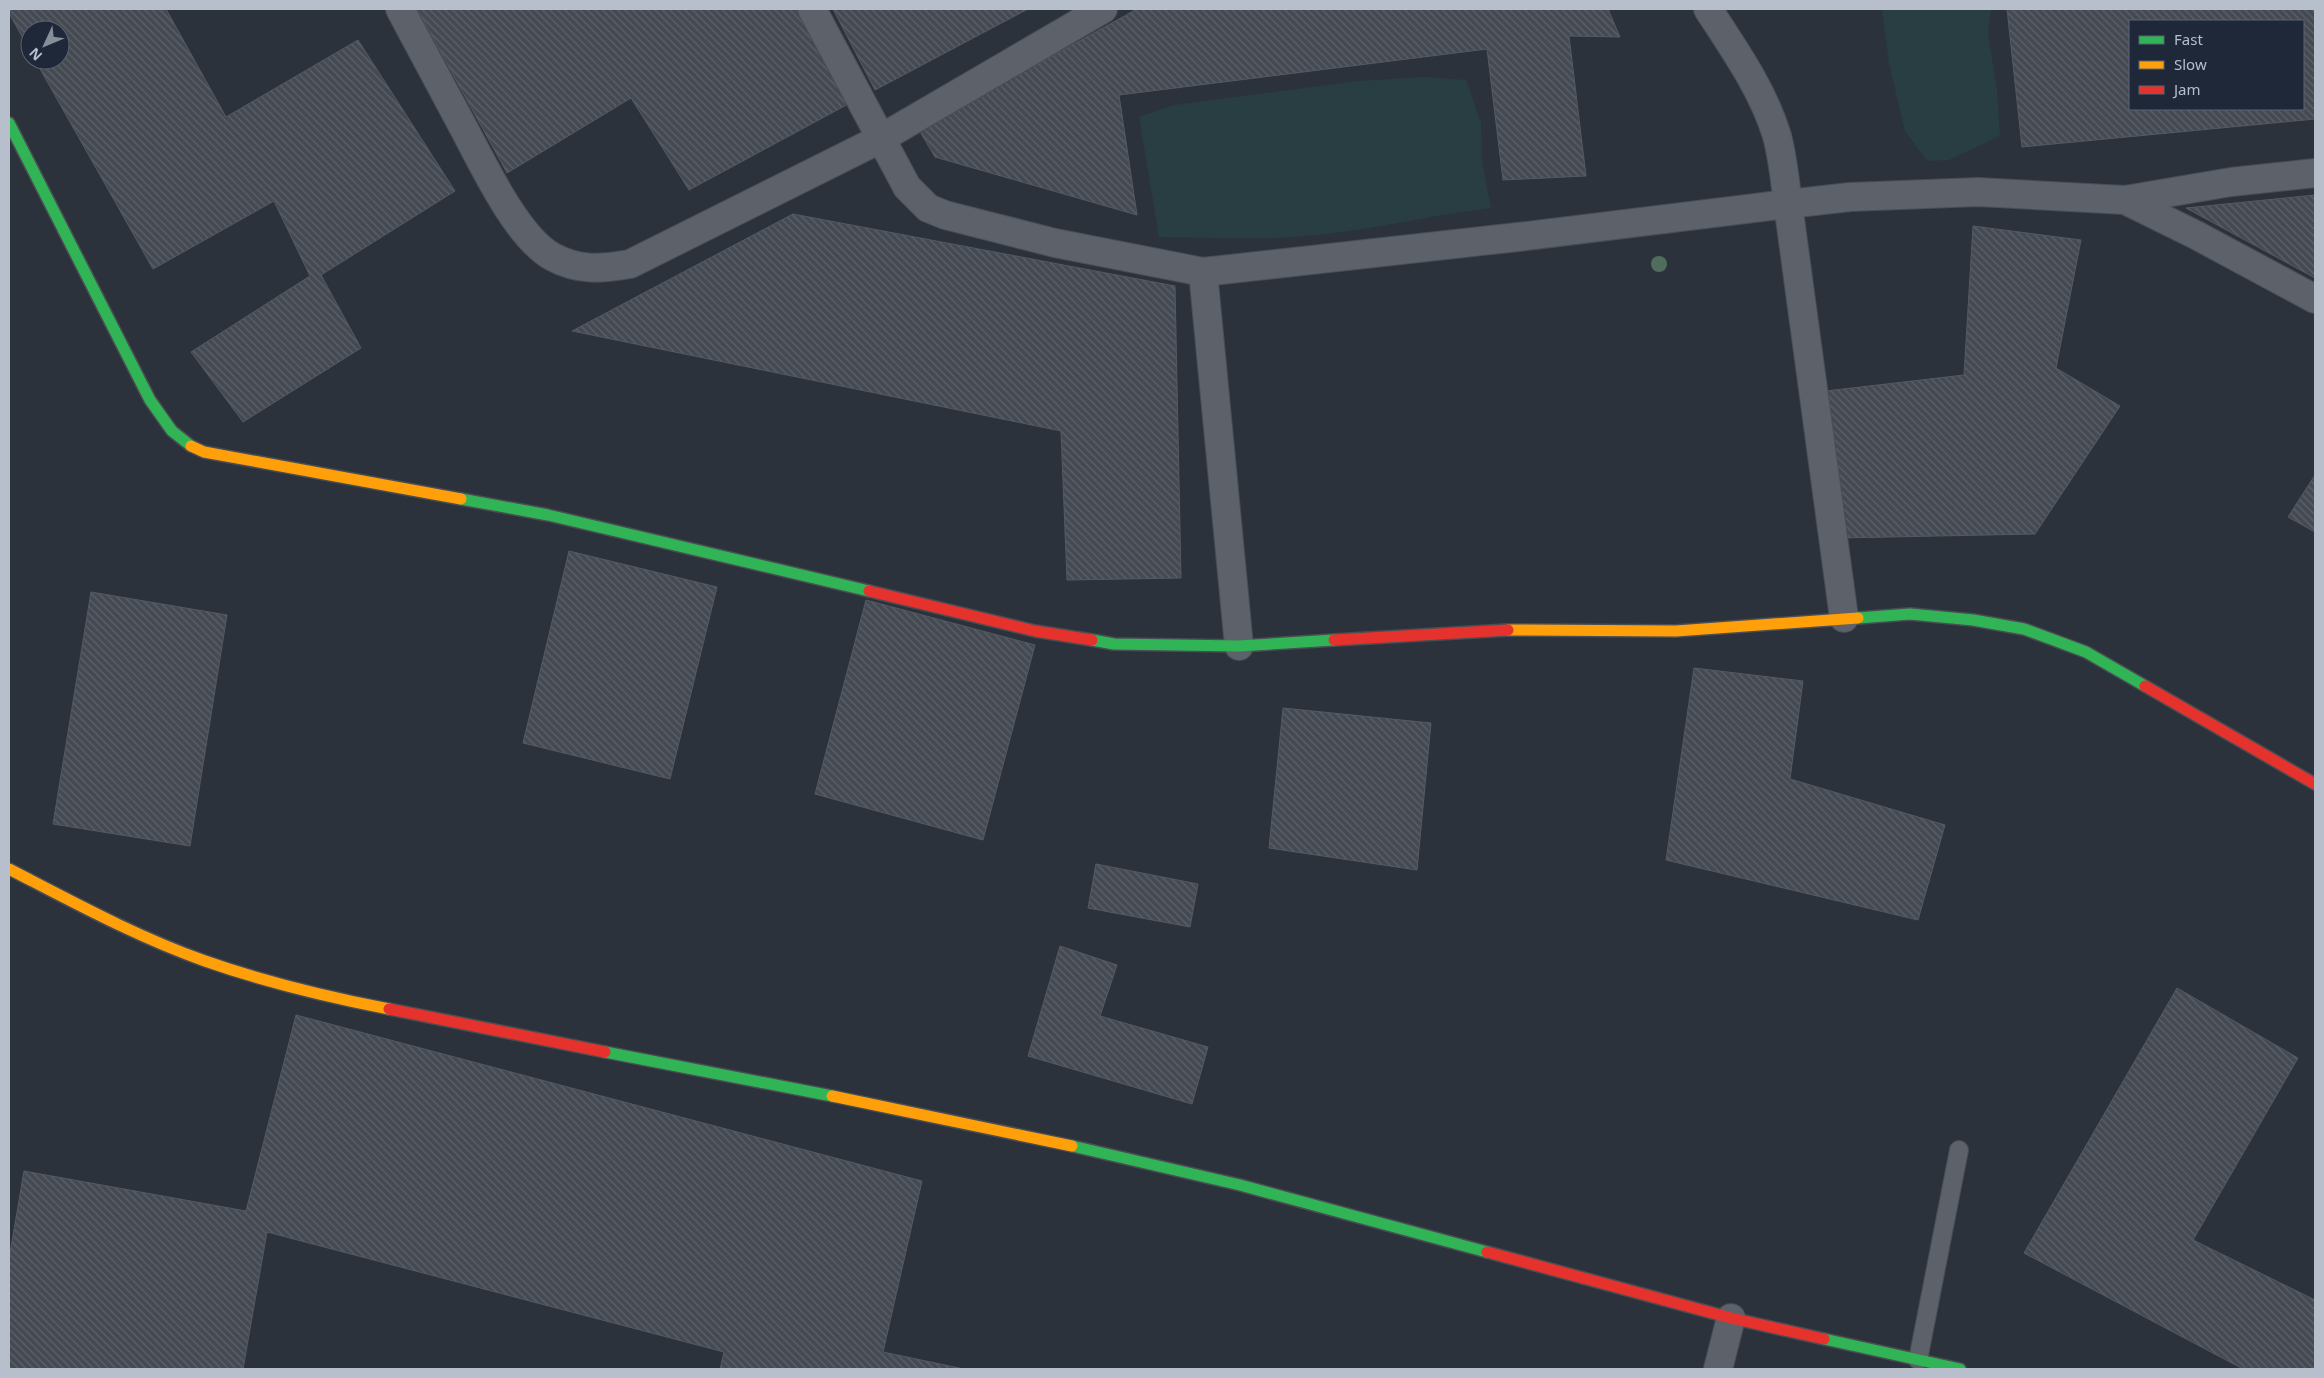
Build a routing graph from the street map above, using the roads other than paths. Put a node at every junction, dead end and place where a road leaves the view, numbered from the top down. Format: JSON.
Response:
{"nodes":[{"id":1,"x":400,"y":9,"type":"edge"},
{"id":2,"x":812,"y":9,"type":"edge"},
{"id":3,"x":1103,"y":9,"type":"edge"},
{"id":4,"x":1708,"y":9,"type":"edge"},
{"id":5,"x":9,"y":123,"type":"edge"},
{"id":6,"x":880,"y":139,"type":"junction"},
{"id":7,"x":2315,"y":173,"type":"edge"},
{"id":8,"x":2125,"y":200,"type":"junction"},
{"id":9,"x":1788,"y":204,"type":"junction"},
{"id":10,"x":1203,"y":272,"type":"junction"},
{"id":11,"x":2315,"y":299,"type":"edge"},
{"id":12,"x":1844,"y":618,"type":"junction"},
{"id":13,"x":1239,"y":646,"type":"junction"},
{"id":14,"x":2315,"y":784,"type":"edge"},
{"id":15,"x":9,"y":869,"type":"edge"},
{"id":16,"x":1959,"y":1150,"type":"dead end"},
{"id":17,"x":1731,"y":1318,"type":"junction"},
{"id":18,"x":1918,"y":1360,"type":"junction"},
{"id":19,"x":1718,"y":1369,"type":"edge"},
{"id":20,"x":1960,"y":1369,"type":"edge"}],
"edges":[{"from":1,"to":6,"type":"street"},
{"from":2,"to":6,"type":"street"},
{"from":3,"to":6,"type":"street"},
{"from":4,"to":9,"type":"street"},
{"from":5,"to":13,"type":"street"},
{"from":6,"to":10,"type":"street"},
{"from":7,"to":8,"type":"street"},
{"from":8,"to":9,"type":"street"},
{"from":8,"to":11,"type":"street"},
{"from":9,"to":10,"type":"street"},
{"from":9,"to":12,"type":"street"},
{"from":10,"to":13,"type":"street"},
{"from":12,"to":13,"type":"street"},
{"from":12,"to":14,"type":"street"},
{"from":15,"to":17,"type":"street"},
{"from":16,"to":18,"type":"lane"},
{"from":17,"to":18,"type":"street"},
{"from":17,"to":19,"type":"street"},
{"from":18,"to":20,"type":"street"}]}
